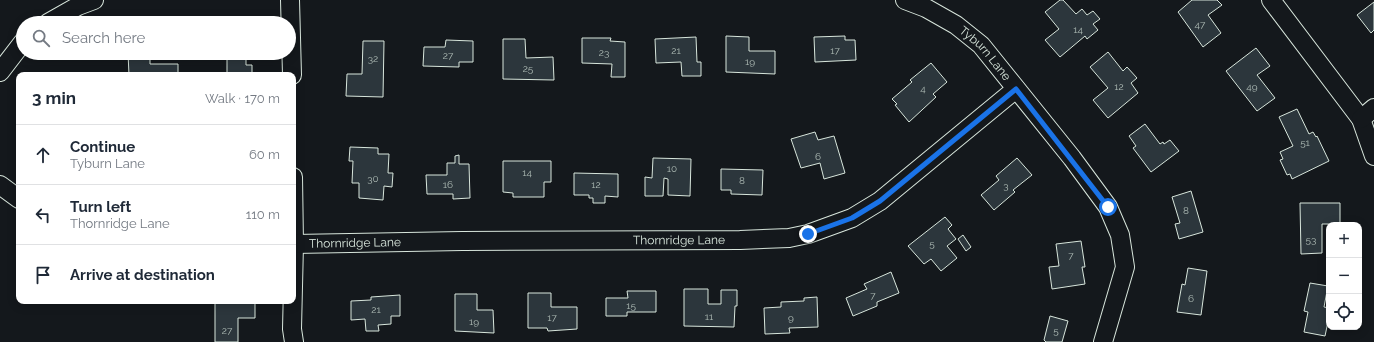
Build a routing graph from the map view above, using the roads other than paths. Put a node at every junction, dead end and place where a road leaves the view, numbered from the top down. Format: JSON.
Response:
{"nodes":[{"id":1,"x":94,"y":0,"type":"edge"},
{"id":2,"x":290,"y":0,"type":"edge"},
{"id":3,"x":905,"y":0,"type":"edge"},
{"id":4,"x":1271,"y":0,"type":"edge"},
{"id":5,"x":60,"y":16,"type":"edge"},
{"id":6,"x":290,"y":16,"type":"edge"},
{"id":7,"x":16,"y":51,"type":"edge"},
{"id":8,"x":292,"y":60,"type":"edge"},
{"id":9,"x":0,"y":72,"type":"edge"},
{"id":10,"x":292,"y":72,"type":"edge"},
{"id":11,"x":1016,"y":89,"type":"junction"},
{"id":12,"x":1367,"y":113,"type":"edge"},
{"id":13,"x":1374,"y":156,"type":"edge"},
{"id":14,"x":0,"y":186,"type":"edge"},
{"id":15,"x":16,"y":197,"type":"edge"},
{"id":16,"x":296,"y":244,"type":"edge"},
{"id":17,"x":293,"y":304,"type":"edge"},
{"id":18,"x":294,"y":342,"type":"edge"},
{"id":19,"x":1103,"y":342,"type":"edge"}],
"edges":[{"from":1,"to":5,"type":"street"},
{"from":2,"to":6,"type":"street"},
{"from":3,"to":11,"type":"street","name":"Tyburn Lane"},
{"from":4,"to":12,"type":"street"},
{"from":7,"to":9,"type":"street"},
{"from":8,"to":10,"type":"street"},
{"from":11,"to":16,"type":"street","name":"Thornridge Lane"},
{"from":11,"to":19,"type":"street","name":"Tyburn Lane"},
{"from":12,"to":13,"type":"street"},
{"from":14,"to":15,"type":"street"},
{"from":17,"to":18,"type":"street"}]}
